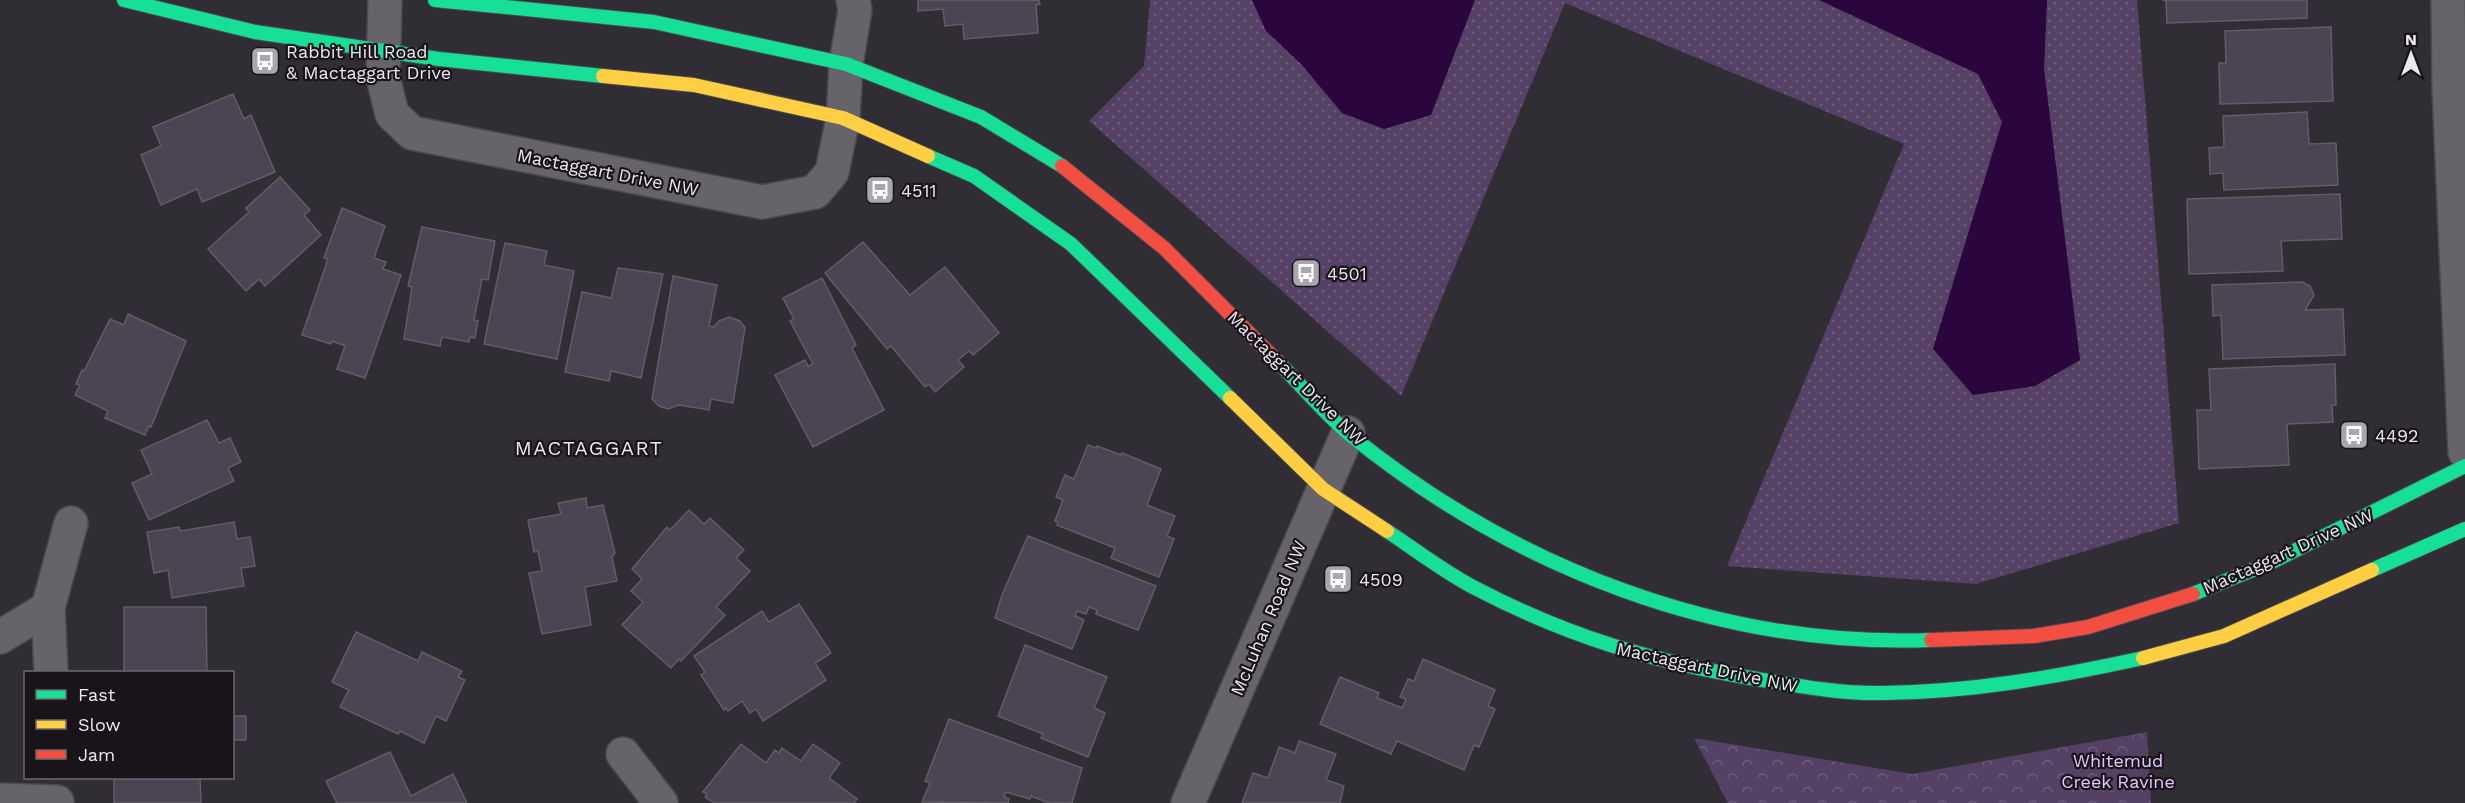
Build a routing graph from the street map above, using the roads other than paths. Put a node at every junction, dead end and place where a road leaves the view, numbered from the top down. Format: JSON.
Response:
{"nodes":[{"id":1,"x":124,"y":0,"type":"edge"},
{"id":2,"x":385,"y":0,"type":"edge"},
{"id":3,"x":435,"y":0,"type":"edge"},
{"id":4,"x":853,"y":0,"type":"edge"},
{"id":5,"x":2448,"y":0,"type":"edge"},
{"id":6,"x":381,"y":51,"type":"junction"},
{"id":7,"x":846,"y":64,"type":"junction"},
{"id":8,"x":843,"y":118,"type":"junction"},
{"id":9,"x":1348,"y":433,"type":"junction"},
{"id":10,"x":2465,"y":452,"type":"edge"},
{"id":11,"x":2465,"y":466,"type":"edge"},
{"id":12,"x":1323,"y":489,"type":"junction"},
{"id":13,"x":71,"y":523,"type":"dead end"},
{"id":14,"x":2465,"y":529,"type":"edge"},
{"id":15,"x":48,"y":608,"type":"junction"},
{"id":16,"x":0,"y":636,"type":"edge"},
{"id":17,"x":51,"y":671,"type":"edge"},
{"id":18,"x":623,"y":754,"type":"dead end"},
{"id":19,"x":56,"y":779,"type":"edge"},
{"id":20,"x":0,"y":800,"type":"edge"},
{"id":21,"x":57,"y":803,"type":"edge"},
{"id":22,"x":661,"y":803,"type":"edge"},
{"id":23,"x":1188,"y":803,"type":"edge"}],
"edges":[{"from":1,"to":6,"type":"street","name":"Mactaggart Drive NW"},
{"from":2,"to":6,"type":"street","name":"Mactaggart Drive NW"},
{"from":3,"to":7,"type":"street","name":"Mactaggart Drive NW"},
{"from":4,"to":7,"type":"street","name":"Mactaggart Drive NW"},
{"from":5,"to":10,"type":"street"},
{"from":6,"to":8,"type":"street","name":"Mactaggart Drive NW"},
{"from":6,"to":8,"type":"street","name":"Mactaggart Drive NW"},
{"from":7,"to":8,"type":"street","name":"Mactaggart Drive NW"},
{"from":7,"to":9,"type":"street","name":"Mactaggart Drive NW"},
{"from":8,"to":12,"type":"street","name":"Mactaggart Drive NW"},
{"from":9,"to":11,"type":"street","name":"Mactaggart Drive NW"},
{"from":9,"to":12,"type":"street","name":"McLuhan Road NW"},
{"from":12,"to":14,"type":"street","name":"Mactaggart Drive NW"},
{"from":12,"to":23,"type":"street","name":"McLuhan Road NW"},
{"from":13,"to":15,"type":"street"},
{"from":15,"to":16,"type":"street"},
{"from":15,"to":17,"type":"street"},
{"from":18,"to":22,"type":"street"},
{"from":19,"to":21,"type":"street"},
{"from":20,"to":21,"type":"street"}]}
